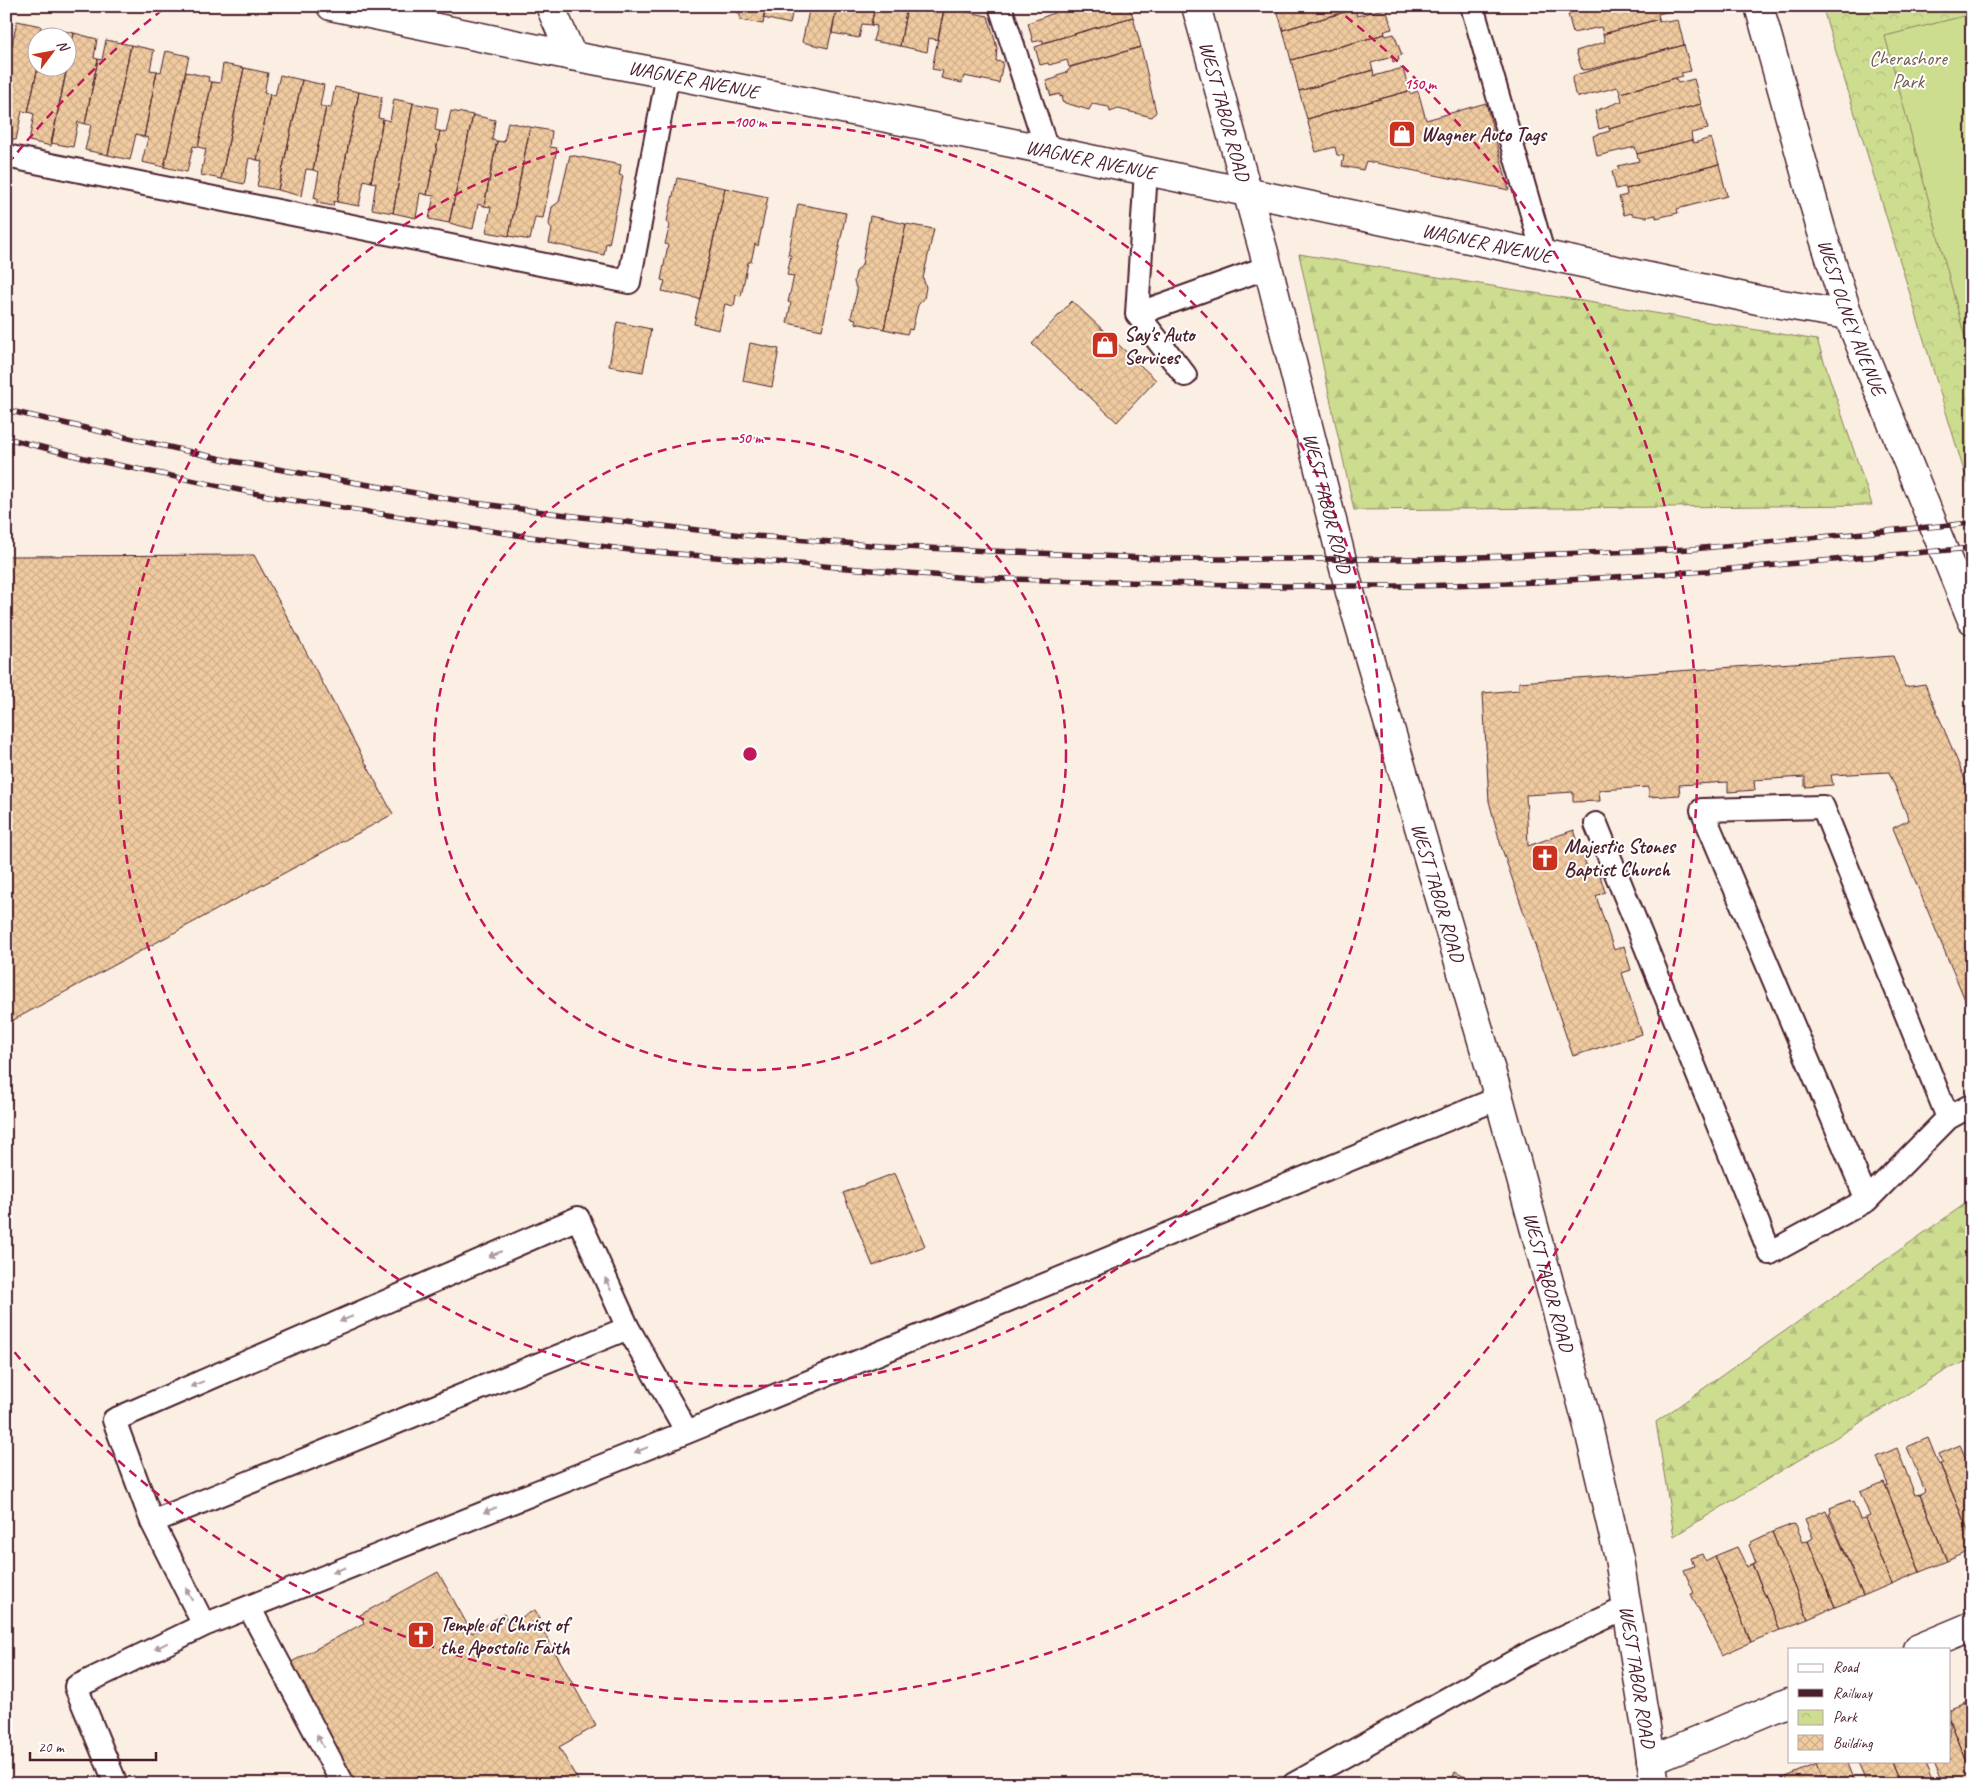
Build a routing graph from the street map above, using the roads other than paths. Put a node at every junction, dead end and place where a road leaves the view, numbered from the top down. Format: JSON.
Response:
{"nodes":[{"id":1,"x":331,"y":6,"type":"edge"},
{"id":2,"x":550,"y":6,"type":"edge"},
{"id":3,"x":1000,"y":6,"type":"edge"},
{"id":4,"x":1196,"y":6,"type":"edge"},
{"id":5,"x":1472,"y":6,"type":"edge"},
{"id":6,"x":1759,"y":6,"type":"edge"},
{"id":7,"x":382,"y":10,"type":"edge"},
{"id":8,"x":572,"y":56,"type":"junction"},
{"id":9,"x":668,"y":74,"type":"junction"},
{"id":10,"x":1048,"y":150,"type":"junction"},
{"id":11,"x":6,"y":156,"type":"edge"},
{"id":12,"x":1146,"y":171,"type":"junction"},
{"id":13,"x":1248,"y":194,"type":"junction"},
{"id":14,"x":1544,"y":256,"type":"junction"},
{"id":15,"x":1268,"y":267,"type":"junction"},
{"id":16,"x":1137,"y":314,"type":"junction"},
{"id":17,"x":1848,"y":315,"type":"junction"},
{"id":18,"x":1186,"y":375,"type":"dead end"},
{"id":19,"x":1972,"y":620,"type":"edge"},
{"id":20,"x":1596,"y":824,"type":"dead end"},
{"id":21,"x":1499,"y":1098,"type":"junction"},
{"id":22,"x":1972,"y":1105,"type":"edge"},
{"id":23,"x":1948,"y":1118,"type":"junction"},
{"id":24,"x":1867,"y":1200,"type":"junction"},
{"id":25,"x":628,"y":1328,"type":"junction"},
{"id":26,"x":687,"y":1432,"type":"junction"},
{"id":27,"x":152,"y":1522,"type":"junction"},
{"id":28,"x":249,"y":1607,"type":"junction"},
{"id":29,"x":1626,"y":1608,"type":"junction"},
{"id":30,"x":204,"y":1625,"type":"junction"},
{"id":31,"x":1972,"y":1626,"type":"edge"},
{"id":32,"x":1919,"y":1648,"type":"edge"},
{"id":33,"x":1788,"y":1703,"type":"edge"},
{"id":34,"x":1653,"y":1772,"type":"edge"},
{"id":35,"x":116,"y":1784,"type":"edge"},
{"id":36,"x":342,"y":1784,"type":"edge"},
{"id":37,"x":1294,"y":1784,"type":"edge"}],
"edges":[{"from":1,"to":7,"type":"street","name":"WAGNER AVENUE"},
{"from":2,"to":8,"type":"street"},
{"from":3,"to":10,"type":"lane"},
{"from":4,"to":13,"type":"street","name":"WEST TABOR ROAD"},
{"from":5,"to":14,"type":"lane"},
{"from":6,"to":17,"type":"street","name":"WEST OLNEY AVENUE"},
{"from":7,"to":8,"type":"street","name":"WAGNER AVENUE"},
{"from":8,"to":9,"type":"street","name":"WAGNER AVENUE"},
{"from":9,"to":10,"type":"street","name":"WAGNER AVENUE"},
{"from":9,"to":11,"type":"lane"},
{"from":10,"to":12,"type":"street","name":"WAGNER AVENUE"},
{"from":12,"to":13,"type":"street","name":"WAGNER AVENUE"},
{"from":12,"to":16,"type":"lane"},
{"from":13,"to":14,"type":"street","name":"WAGNER AVENUE"},
{"from":13,"to":15,"type":"street","name":"WEST TABOR ROAD"},
{"from":14,"to":17,"type":"street","name":"WAGNER AVENUE"},
{"from":15,"to":16,"type":"lane"},
{"from":15,"to":21,"type":"street","name":"WEST TABOR ROAD"},
{"from":16,"to":18,"type":"lane"},
{"from":17,"to":19,"type":"street","name":"WEST OLNEY AVENUE"},
{"from":20,"to":24,"type":"lane"},
{"from":21,"to":26,"type":"lane"},
{"from":21,"to":29,"type":"street","name":"WEST TABOR ROAD"},
{"from":22,"to":23,"type":"lane"},
{"from":23,"to":24,"type":"lane"},
{"from":23,"to":24,"type":"lane"},
{"from":25,"to":26,"type":"lane"},
{"from":25,"to":27,"type":"lane"},
{"from":25,"to":27,"type":"lane","one_way":true},
{"from":26,"to":28,"type":"lane","one_way":true},
{"from":30,"to":27,"type":"lane","one_way":true},
{"from":28,"to":30,"type":"lane"},
{"from":36,"to":28,"type":"lane","one_way":true},
{"from":29,"to":34,"type":"street","name":"WEST TABOR ROAD"},
{"from":29,"to":37,"type":"lane"},
{"from":30,"to":35,"type":"lane","one_way":true},
{"from":31,"to":32,"type":"street"},
{"from":33,"to":34,"type":"street"}]}
